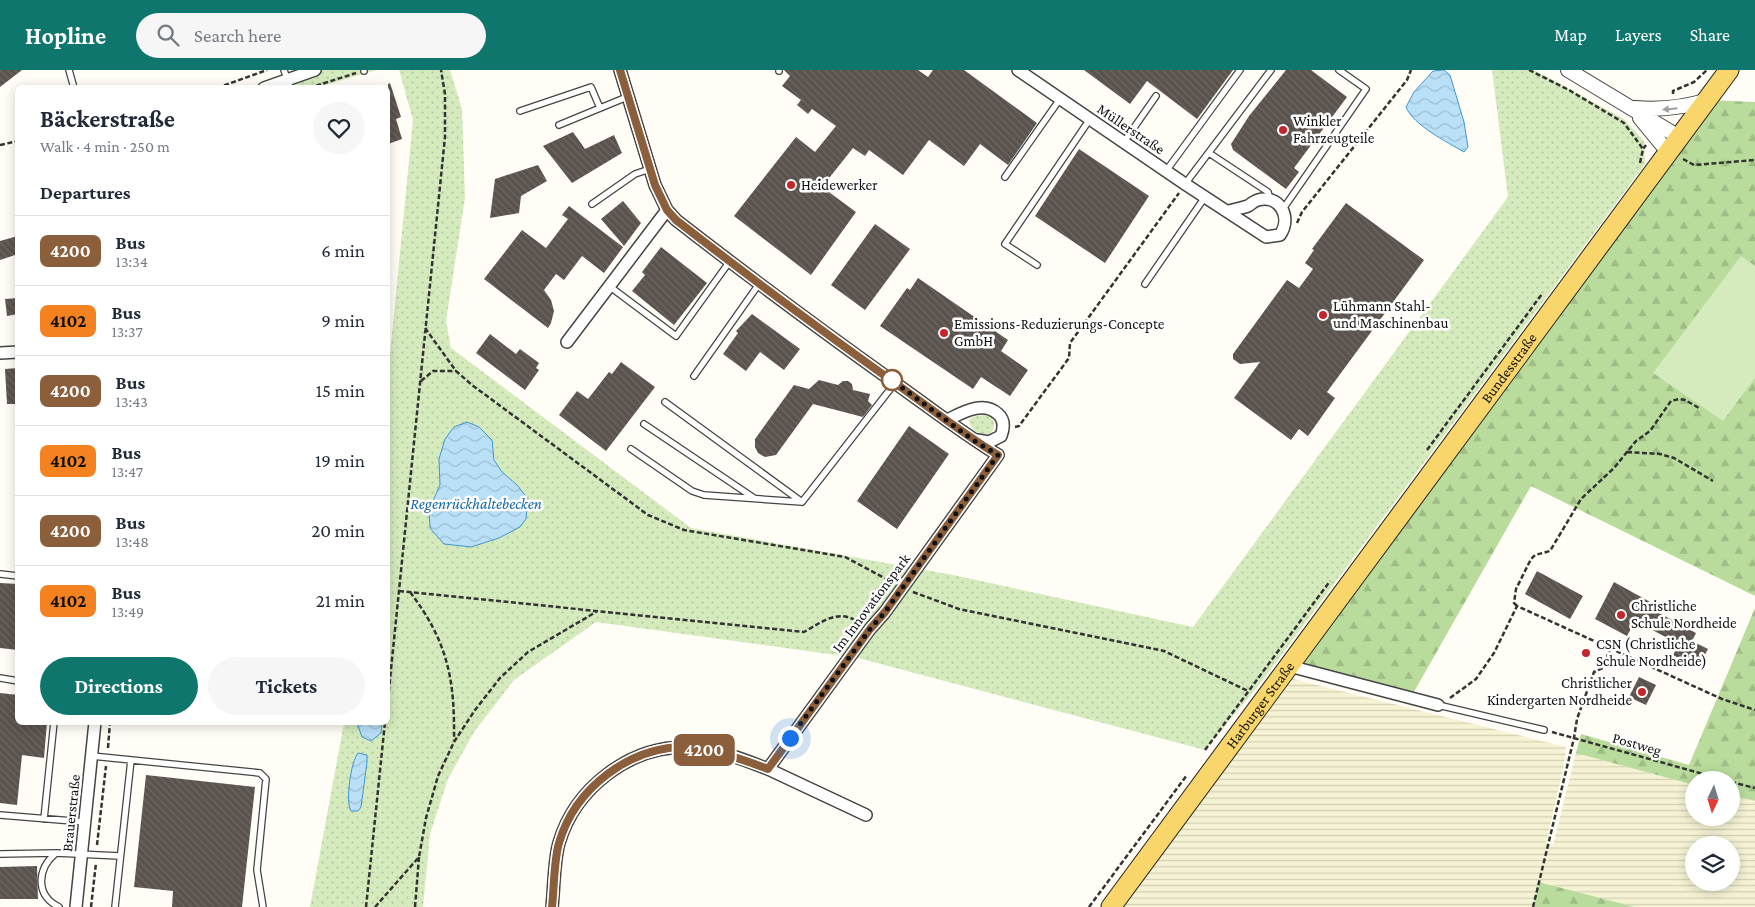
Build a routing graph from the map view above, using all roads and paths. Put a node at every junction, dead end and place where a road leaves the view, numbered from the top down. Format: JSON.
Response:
{"nodes":[{"id":1,"x":69,"y":70,"type":"edge"},
{"id":2,"x":267,"y":70,"type":"edge"},
{"id":3,"x":315,"y":70,"type":"edge"},
{"id":4,"x":364,"y":70,"type":"edge"},
{"id":5,"x":441,"y":70,"type":"edge"},
{"id":6,"x":620,"y":70,"type":"edge"},
{"id":7,"x":1018,"y":70,"type":"edge"},
{"id":8,"x":1240,"y":70,"type":"edge"},
{"id":9,"x":1270,"y":70,"type":"edge"},
{"id":10,"x":1339,"y":70,"type":"edge"},
{"id":11,"x":1411,"y":70,"type":"edge"},
{"id":12,"x":1529,"y":70,"type":"edge"},
{"id":13,"x":1568,"y":70,"type":"edge"},
{"id":14,"x":1730,"y":70,"type":"edge"},
{"id":15,"x":287,"y":79,"type":"edge"},
{"id":16,"x":73,"y":85,"type":"edge"},
{"id":17,"x":225,"y":85,"type":"edge"},
{"id":18,"x":271,"y":85,"type":"edge"},
{"id":19,"x":318,"y":85,"type":"edge"},
{"id":20,"x":1156,"y":96,"type":"dead end"},
{"id":21,"x":627,"y":97,"type":"junction"},
{"id":22,"x":1060,"y":98,"type":"junction"},
{"id":23,"x":1708,"y":100,"type":"junction"},
{"id":24,"x":600,"y":108,"type":"junction"},
{"id":25,"x":1631,"y":108,"type":"junction"},
{"id":26,"x":520,"y":111,"type":"dead end"},
{"id":27,"x":1090,"y":119,"type":"junction"},
{"id":28,"x":559,"y":125,"type":"dead end"},
{"id":29,"x":15,"y":142,"type":"edge"},
{"id":30,"x":1124,"y":142,"type":"junction"},
{"id":31,"x":0,"y":145,"type":"edge"},
{"id":32,"x":1674,"y":145,"type":"junction"},
{"id":33,"x":1643,"y":149,"type":"dead end"},
{"id":34,"x":1209,"y":153,"type":"junction"},
{"id":35,"x":1755,"y":160,"type":"edge"},
{"id":36,"x":650,"y":169,"type":"junction"},
{"id":37,"x":1166,"y":171,"type":"junction"},
{"id":38,"x":1005,"y":177,"type":"dead end"},
{"id":39,"x":1185,"y":184,"type":"junction"},
{"id":40,"x":1205,"y":197,"type":"junction"},
{"id":41,"x":1270,"y":200,"type":"junction"},
{"id":42,"x":592,"y":204,"type":"dead end"},
{"id":43,"x":1283,"y":209,"type":"junction"},
{"id":44,"x":667,"y":210,"type":"junction"},
{"id":45,"x":1229,"y":211,"type":"junction"},
{"id":46,"x":1280,"y":235,"type":"junction"},
{"id":47,"x":730,"y":261,"type":"junction"},
{"id":48,"x":1037,"y":264,"type":"dead end"},
{"id":49,"x":759,"y":284,"type":"junction"},
{"id":50,"x":1145,"y":284,"type":"dead end"},
{"id":51,"x":609,"y":286,"type":"junction"},
{"id":52,"x":425,"y":328,"type":"junction"},
{"id":53,"x":567,"y":342,"type":"dead end"},
{"id":54,"x":15,"y":352,"type":"edge"},
{"id":55,"x":0,"y":353,"type":"edge"},
{"id":56,"x":456,"y":371,"type":"junction"},
{"id":57,"x":694,"y":376,"type":"dead end"},
{"id":58,"x":420,"y":382,"type":"junction"},
{"id":59,"x":895,"y":383,"type":"junction"},
{"id":60,"x":665,"y":402,"type":"dead end"},
{"id":61,"x":1699,"y":408,"type":"dead end"},
{"id":62,"x":947,"y":420,"type":"junction"},
{"id":63,"x":644,"y":424,"type":"dead end"},
{"id":64,"x":1019,"y":426,"type":"dead end"},
{"id":65,"x":973,"y":440,"type":"junction"},
{"id":66,"x":631,"y":450,"type":"dead end"},
{"id":67,"x":1627,"y":452,"type":"junction"},
{"id":68,"x":1713,"y":481,"type":"dead end"},
{"id":69,"x":756,"y":499,"type":"junction"},
{"id":70,"x":802,"y":502,"type":"junction"},
{"id":71,"x":0,"y":574,"type":"edge"},
{"id":72,"x":15,"y":576,"type":"edge"},
{"id":73,"x":902,"y":588,"type":"junction"},
{"id":74,"x":399,"y":591,"type":"junction"},
{"id":75,"x":409,"y":592,"type":"junction"},
{"id":76,"x":1517,"y":606,"type":"junction"},
{"id":77,"x":597,"y":611,"type":"junction"},
{"id":78,"x":870,"y":629,"type":"junction"},
{"id":79,"x":1610,"y":648,"type":"junction"},
{"id":80,"x":1289,"y":666,"type":"junction"},
{"id":81,"x":0,"y":678,"type":"edge"},
{"id":82,"x":390,"y":679,"type":"edge"},
{"id":83,"x":15,"y":680,"type":"edge"},
{"id":84,"x":1248,"y":691,"type":"dead end"},
{"id":85,"x":1438,"y":705,"type":"junction"},
{"id":86,"x":1755,"y":710,"type":"edge"},
{"id":87,"x":54,"y":725,"type":"edge"},
{"id":88,"x":95,"y":725,"type":"edge"},
{"id":89,"x":110,"y":725,"type":"edge"},
{"id":90,"x":385,"y":725,"type":"edge"},
{"id":91,"x":1544,"y":730,"type":"joint"},
{"id":92,"x":1574,"y":738,"type":"junction"},
{"id":93,"x":454,"y":742,"type":"junction"},
{"id":94,"x":92,"y":756,"type":"junction"},
{"id":95,"x":107,"y":758,"type":"junction"},
{"id":96,"x":131,"y":760,"type":"junction"},
{"id":97,"x":768,"y":769,"type":"junction"},
{"id":98,"x":1693,"y":771,"type":"edge"},
{"id":99,"x":1740,"y":784,"type":"edge"},
{"id":100,"x":1755,"y":788,"type":"edge"},
{"id":101,"x":0,"y":816,"type":"edge"},
{"id":102,"x":866,"y":816,"type":"dead end"},
{"id":103,"x":44,"y":819,"type":"junction"},
{"id":104,"x":85,"y":822,"type":"junction"},
{"id":105,"x":56,"y":853,"type":"junction"},
{"id":106,"x":0,"y":854,"type":"edge"},
{"id":107,"x":82,"y":854,"type":"junction"},
{"id":108,"x":96,"y":855,"type":"junction"},
{"id":109,"x":120,"y":856,"type":"junction"},
{"id":110,"x":419,"y":857,"type":"junction"},
{"id":111,"x":59,"y":907,"type":"edge"},
{"id":112,"x":76,"y":907,"type":"edge"},
{"id":113,"x":91,"y":907,"type":"edge"},
{"id":114,"x":115,"y":907,"type":"edge"},
{"id":115,"x":263,"y":907,"type":"edge"},
{"id":116,"x":366,"y":907,"type":"edge"},
{"id":117,"x":375,"y":907,"type":"edge"},
{"id":118,"x":416,"y":907,"type":"edge"},
{"id":119,"x":552,"y":907,"type":"edge"},
{"id":120,"x":1110,"y":907,"type":"edge"},
{"id":121,"x":1533,"y":907,"type":"edge"}],
"edges":[{"from":1,"to":16,"type":"lane"},
{"from":2,"to":17,"type":"path"},
{"from":3,"to":15,"type":"street"},
{"from":4,"to":19,"type":"path"},
{"from":5,"to":52,"type":"path"},
{"from":6,"to":21,"type":"street"},
{"from":7,"to":22,"type":"street","name":"Müllerstraße"},
{"from":8,"to":37,"type":"lane"},
{"from":9,"to":34,"type":"lane"},
{"from":10,"to":43,"type":"lane"},
{"from":11,"to":46,"type":"path"},
{"from":12,"to":33,"type":"path"},
{"from":13,"to":25,"type":"street"},
{"from":14,"to":23,"type":"main road","name":"Bundesstraße"},
{"from":15,"to":18,"type":"street"},
{"from":20,"to":30,"type":"lane"},
{"from":21,"to":24,"type":"lane"},
{"from":21,"to":36,"type":"street"},
{"from":22,"to":27,"type":"street","name":"Müllerstraße"},
{"from":22,"to":38,"type":"lane"},
{"from":23,"to":25,"type":"street","one_way":true},
{"from":23,"to":32,"type":"main road","name":"Bundesstraße"},
{"from":24,"to":26,"type":"lane"},
{"from":24,"to":28,"type":"lane"},
{"from":25,"to":32,"type":"street"},
{"from":27,"to":30,"type":"street","name":"Müllerstraße"},
{"from":27,"to":48,"type":"lane"},
{"from":29,"to":31,"type":"path"},
{"from":30,"to":37,"type":"street","name":"Müllerstraße"},
{"from":32,"to":35,"type":"path"},
{"from":32,"to":80,"type":"main road","name":"Bundesstraße"},
{"from":34,"to":39,"type":"lane"},
{"from":34,"to":41,"type":"lane"},
{"from":36,"to":42,"type":"lane"},
{"from":36,"to":44,"type":"street"},
{"from":37,"to":39,"type":"street","name":"Müllerstraße"},
{"from":39,"to":40,"type":"street","name":"Müllerstraße"},
{"from":39,"to":64,"type":"path"},
{"from":40,"to":45,"type":"street","name":"Müllerstraße"},
{"from":40,"to":50,"type":"lane"},
{"from":41,"to":43,"type":"street"},
{"from":41,"to":45,"type":"street"},
{"from":43,"to":46,"type":"street"},
{"from":44,"to":47,"type":"street"},
{"from":44,"to":51,"type":"street"},
{"from":45,"to":46,"type":"street","name":"Müllerstraße"},
{"from":47,"to":49,"type":"street"},
{"from":47,"to":51,"type":"lane"},
{"from":49,"to":57,"type":"lane"},
{"from":49,"to":59,"type":"street"},
{"from":51,"to":53,"type":"street"},
{"from":52,"to":56,"type":"path"},
{"from":52,"to":58,"type":"path"},
{"from":54,"to":55,"type":"street"},
{"from":56,"to":58,"type":"path"},
{"from":56,"to":73,"type":"path"},
{"from":58,"to":74,"type":"path"},
{"from":59,"to":62,"type":"street"},
{"from":59,"to":70,"type":"lane"},
{"from":60,"to":70,"type":"lane"},
{"from":61,"to":67,"type":"path"},
{"from":62,"to":65,"type":"street"},
{"from":62,"to":65,"type":"street"},
{"from":63,"to":69,"type":"lane"},
{"from":65,"to":73,"type":"street","name":"Im Innovationspark"},
{"from":66,"to":69,"type":"lane"},
{"from":67,"to":68,"type":"path"},
{"from":67,"to":76,"type":"path"},
{"from":69,"to":70,"type":"lane"},
{"from":71,"to":72,"type":"lane"},
{"from":73,"to":78,"type":"street","name":"Im Innovationspark"},
{"from":73,"to":84,"type":"path"},
{"from":74,"to":75,"type":"path"},
{"from":74,"to":82,"type":"path"},
{"from":75,"to":77,"type":"path"},
{"from":75,"to":93,"type":"path"},
{"from":76,"to":79,"type":"path"},
{"from":76,"to":85,"type":"path"},
{"from":77,"to":78,"type":"path"},
{"from":77,"to":93,"type":"path"},
{"from":78,"to":97,"type":"street","name":"Im Innovationspark"},
{"from":79,"to":86,"type":"path"},
{"from":79,"to":92,"type":"path"},
{"from":80,"to":85,"type":"street","name":"Harburger Straße"},
{"from":80,"to":120,"type":"main road","name":"Harburger Straße"},
{"from":81,"to":83,"type":"lane"},
{"from":85,"to":91,"type":"lane","name":"Harburger Straße"},
{"from":87,"to":103,"type":"lane"},
{"from":88,"to":94,"type":"street","name":"Brauerstraße"},
{"from":89,"to":95,"type":"path"},
{"from":90,"to":116,"type":"path"},
{"from":91,"to":92,"type":"path","name":"Postweg"},
{"from":92,"to":98,"type":"path","name":"Postweg"},
{"from":92,"to":121,"type":"path"},
{"from":93,"to":110,"type":"path"},
{"from":94,"to":95,"type":"lane"},
{"from":94,"to":104,"type":"street","name":"Brauerstraße"},
{"from":95,"to":96,"type":"lane"},
{"from":95,"to":108,"type":"path"},
{"from":96,"to":109,"type":"lane"},
{"from":96,"to":115,"type":"lane"},
{"from":97,"to":102,"type":"street"},
{"from":97,"to":119,"type":"street"},
{"from":99,"to":100,"type":"path"},
{"from":101,"to":103,"type":"lane"},
{"from":103,"to":104,"type":"lane"},
{"from":104,"to":107,"type":"street","name":"Brauerstraße"},
{"from":105,"to":106,"type":"lane"},
{"from":105,"to":107,"type":"lane"},
{"from":105,"to":111,"type":"lane"},
{"from":107,"to":108,"type":"lane"},
{"from":107,"to":112,"type":"street","name":"Brauerstraße"},
{"from":108,"to":109,"type":"lane"},
{"from":108,"to":113,"type":"path"},
{"from":109,"to":114,"type":"lane"},
{"from":110,"to":117,"type":"path"},
{"from":110,"to":118,"type":"path"}]}
